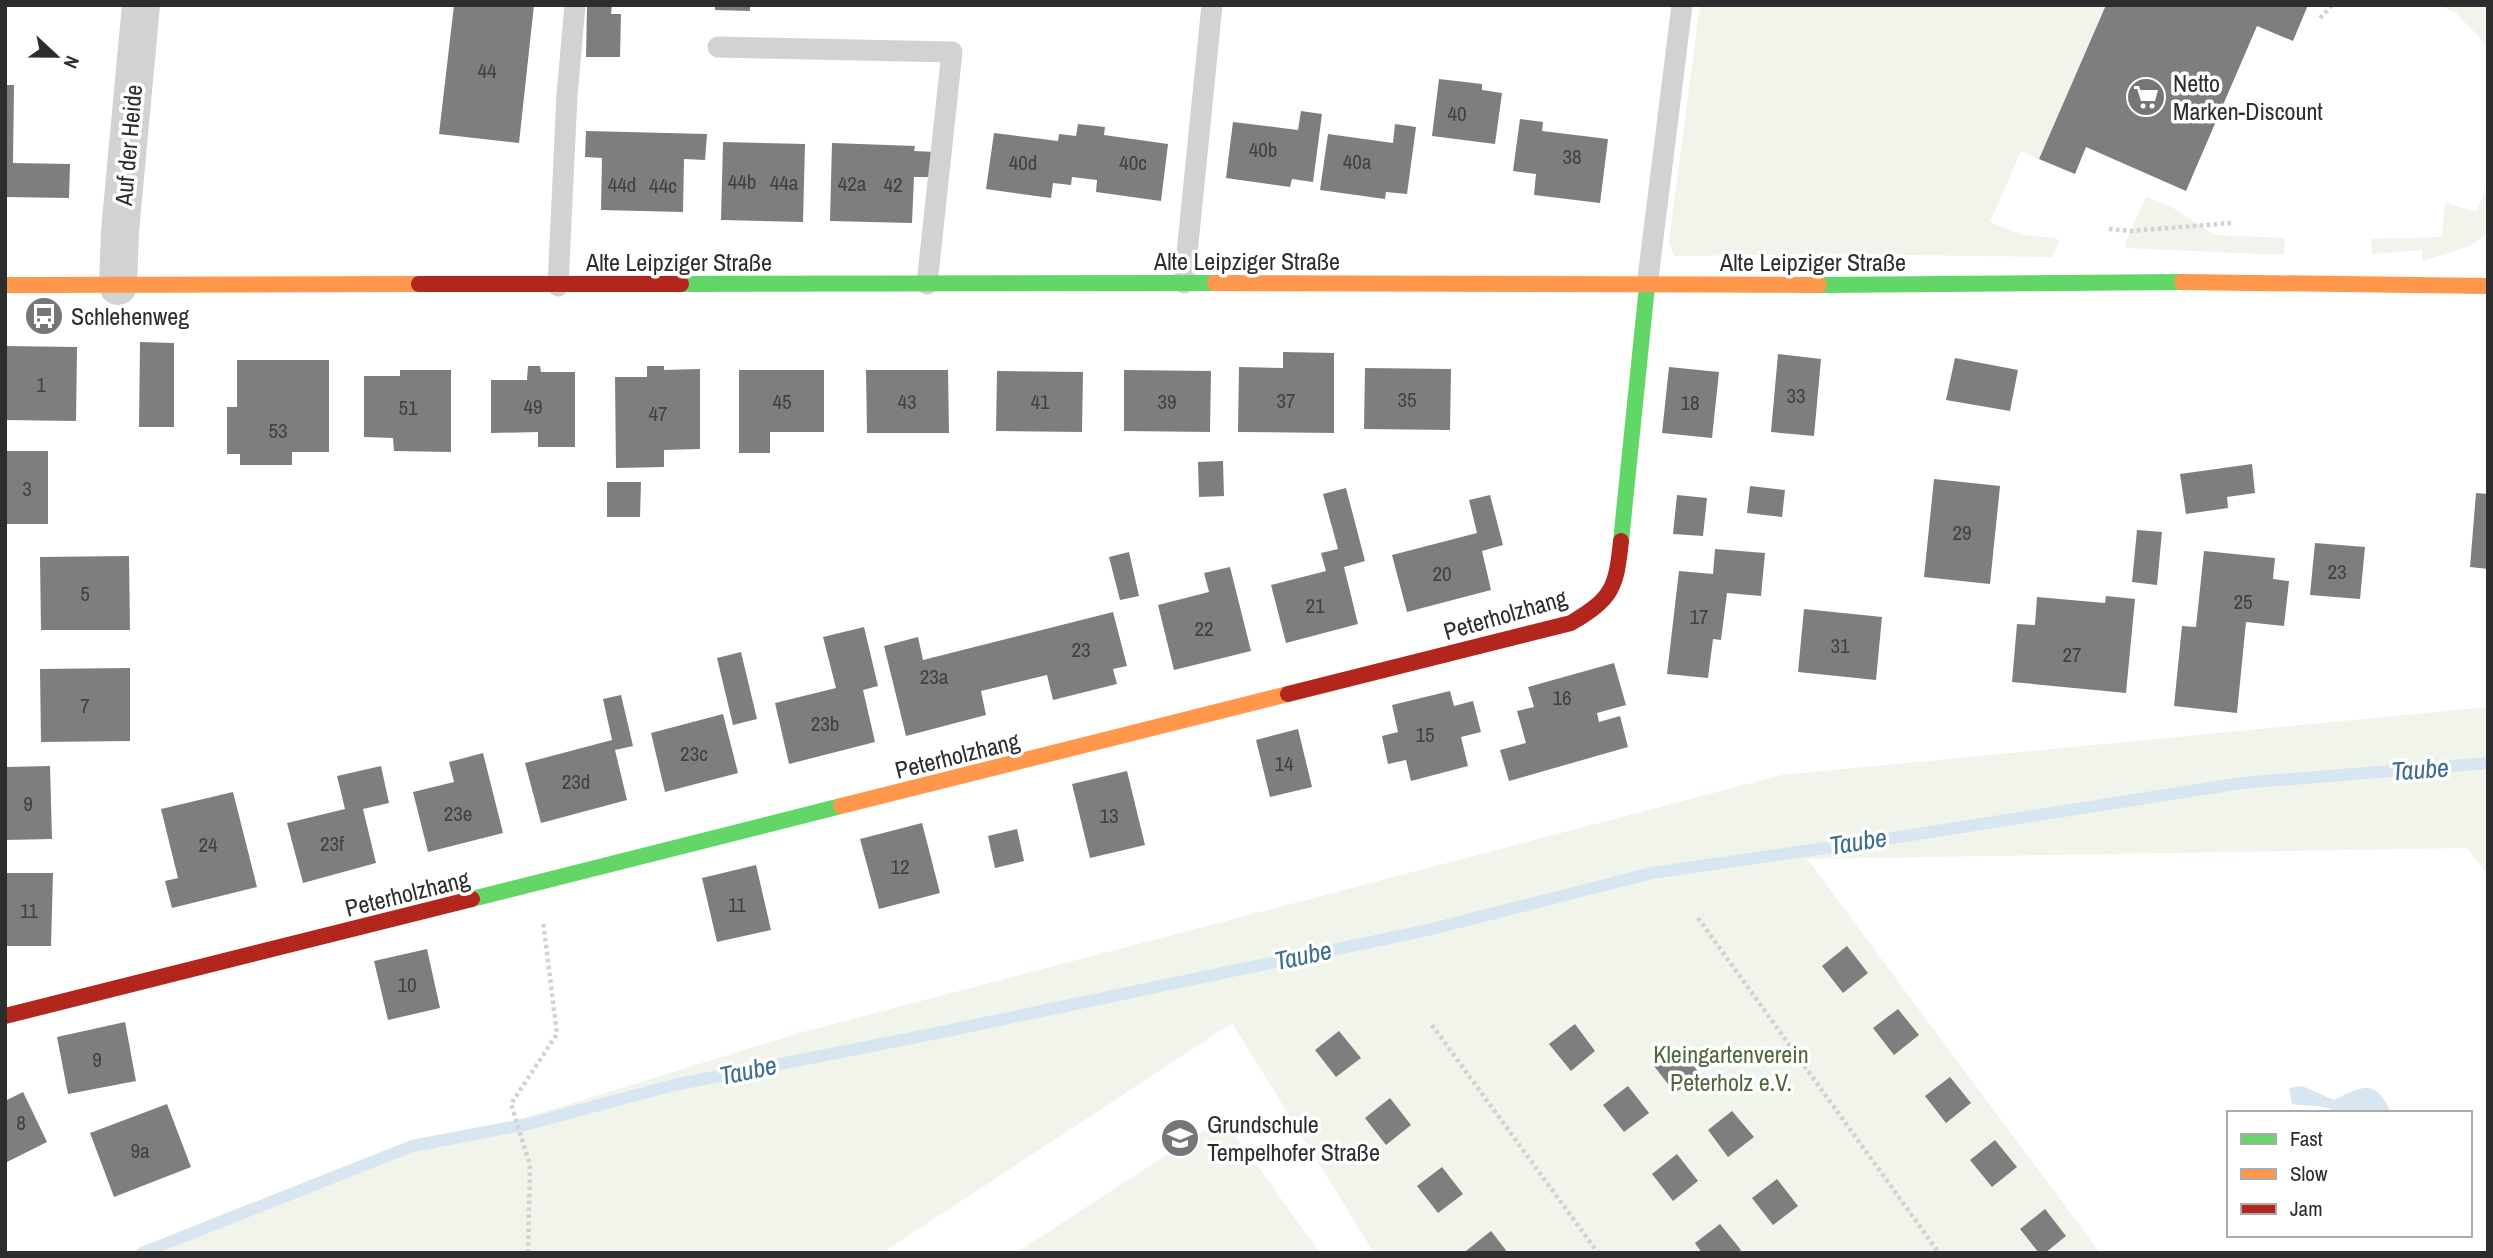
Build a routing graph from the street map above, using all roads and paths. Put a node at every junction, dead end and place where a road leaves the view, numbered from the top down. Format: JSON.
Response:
{"nodes":[{"id":1,"x":141,"y":5,"type":"edge"},
{"id":2,"x":575,"y":5,"type":"edge"},
{"id":3,"x":1212,"y":5,"type":"edge"},
{"id":4,"x":1682,"y":5,"type":"edge"},
{"id":5,"x":2332,"y":5,"type":"edge"},
{"id":6,"x":2320,"y":18,"type":"dead end"},
{"id":7,"x":718,"y":47,"type":"dead end"},
{"id":8,"x":2231,"y":223,"type":"dead end"},
{"id":9,"x":2109,"y":229,"type":"dead end"},
{"id":10,"x":1184,"y":283,"type":"junction"},
{"id":11,"x":927,"y":284,"type":"junction"},
{"id":12,"x":5,"y":285,"type":"edge"},
{"id":13,"x":118,"y":286,"type":"junction"},
{"id":14,"x":558,"y":286,"type":"junction"},
{"id":15,"x":1647,"y":286,"type":"junction"},
{"id":16,"x":2488,"y":286,"type":"edge"},
{"id":17,"x":539,"y":884,"type":"junction"},
{"id":18,"x":1698,"y":918,"type":"dead end"},
{"id":19,"x":5,"y":1016,"type":"edge"},
{"id":20,"x":1432,"y":1025,"type":"dead end"},
{"id":21,"x":528,"y":1253,"type":"edge"},
{"id":22,"x":1598,"y":1253,"type":"edge"},
{"id":23,"x":1939,"y":1253,"type":"edge"}],
"edges":[{"from":1,"to":13,"type":"street","name":"Auf der Heide"},
{"from":2,"to":14,"type":"lane"},
{"from":3,"to":10,"type":"lane"},
{"from":4,"to":15,"type":"lane"},
{"from":5,"to":6,"type":"path"},
{"from":7,"to":11,"type":"lane"},
{"from":8,"to":9,"type":"path"},
{"from":10,"to":11,"type":"street","name":"Alte Leipziger Straße"},
{"from":10,"to":15,"type":"street","name":"Alte Leipziger Straße"},
{"from":11,"to":14,"type":"street","name":"Alte Leipziger Straße"},
{"from":12,"to":13,"type":"street","name":"Alte Leipziger Straße"},
{"from":13,"to":14,"type":"street","name":"Alte Leipziger Straße"},
{"from":15,"to":16,"type":"street","name":"Alte Leipziger Straße"},
{"from":15,"to":17,"type":"street","name":"Peterholzhang"},
{"from":17,"to":19,"type":"street","name":"Peterholzhang"},
{"from":17,"to":21,"type":"path"},
{"from":18,"to":23,"type":"path"},
{"from":20,"to":22,"type":"path"}]}
